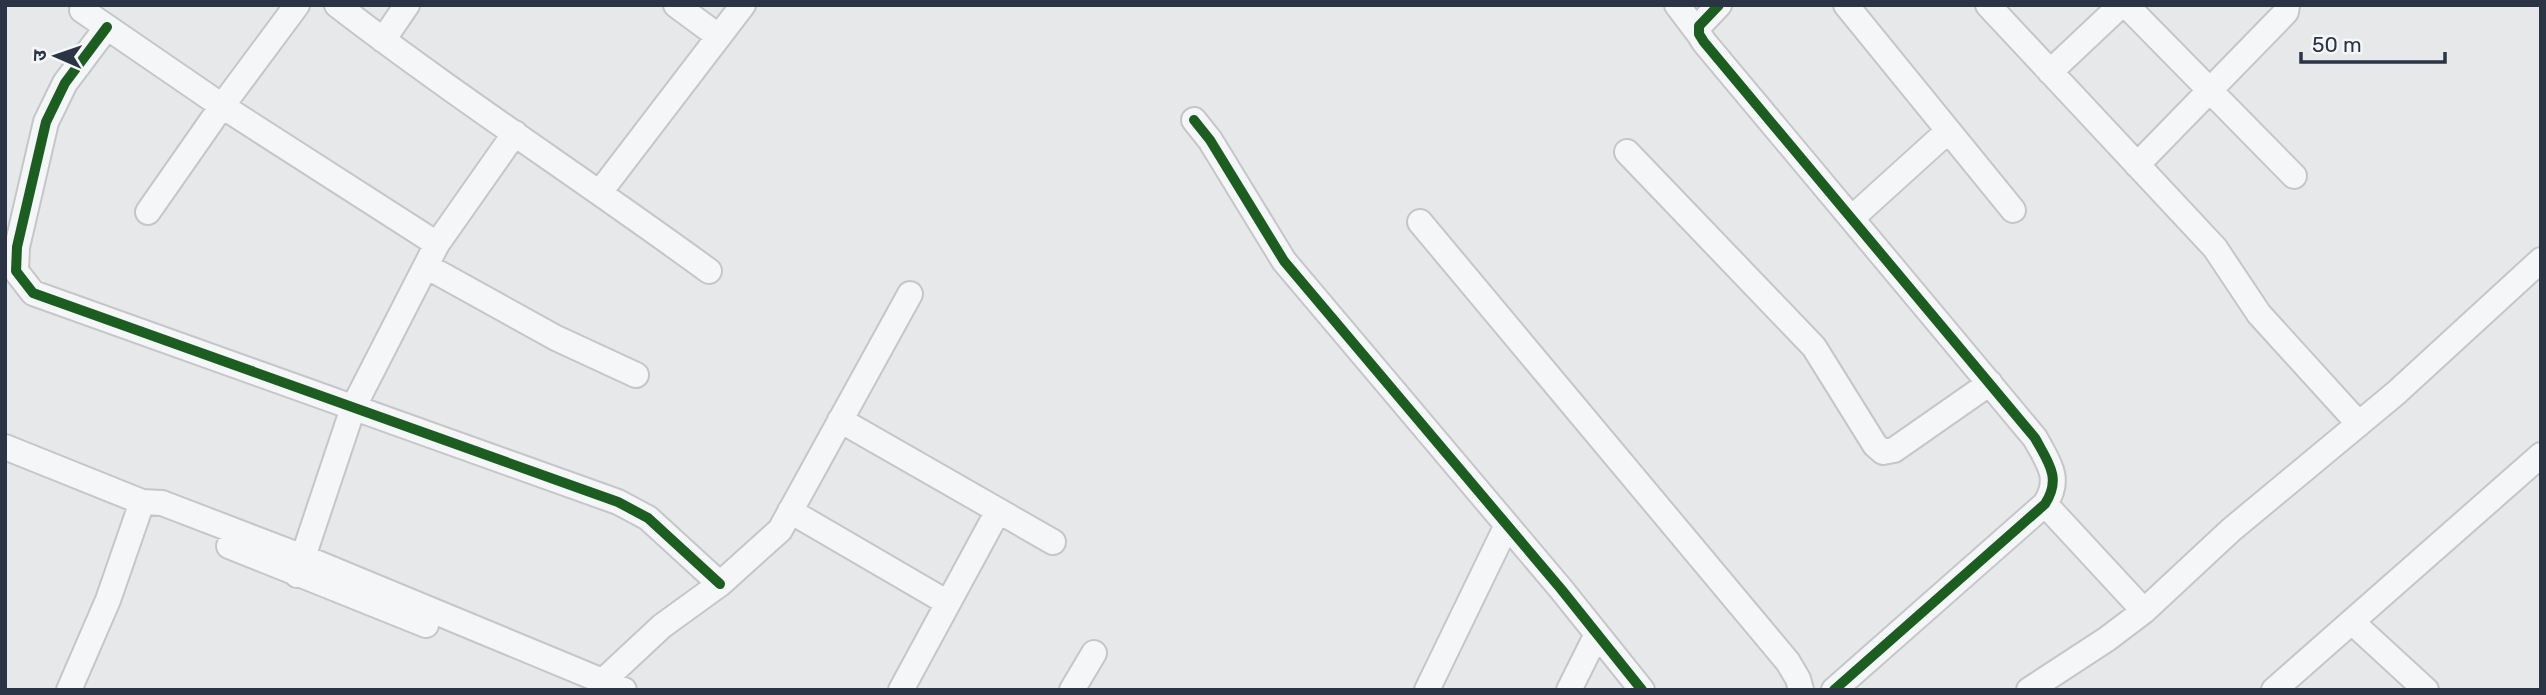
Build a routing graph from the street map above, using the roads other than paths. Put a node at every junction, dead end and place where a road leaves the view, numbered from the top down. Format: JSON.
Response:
{"nodes":[{"id":1,"x":297,"y":5,"type":"edge"},
{"id":2,"x":337,"y":5,"type":"edge"},
{"id":3,"x":407,"y":5,"type":"edge"},
{"id":4,"x":676,"y":5,"type":"edge"},
{"id":5,"x":743,"y":5,"type":"edge"},
{"id":6,"x":1677,"y":5,"type":"edge"},
{"id":7,"x":1719,"y":5,"type":"edge"},
{"id":8,"x":1846,"y":5,"type":"edge"},
{"id":9,"x":1988,"y":5,"type":"edge"},
{"id":10,"x":2123,"y":5,"type":"edge"},
{"id":11,"x":2287,"y":5,"type":"edge"},
{"id":12,"x":82,"y":10,"type":"dead end"},
{"id":13,"x":107,"y":27,"type":"junction"},
{"id":14,"x":1699,"y":34,"type":"junction"},
{"id":15,"x":718,"y":36,"type":"junction"},
{"id":16,"x":383,"y":40,"type":"junction"},
{"id":17,"x":2050,"y":72,"type":"junction"},
{"id":18,"x":2209,"y":91,"type":"junction"},
{"id":19,"x":222,"y":106,"type":"junction"},
{"id":20,"x":1194,"y":120,"type":"dead end"},
{"id":21,"x":1948,"y":131,"type":"junction"},
{"id":22,"x":515,"y":133,"type":"junction"},
{"id":23,"x":1627,"y":152,"type":"dead end"},
{"id":24,"x":2137,"y":165,"type":"junction"},
{"id":25,"x":2294,"y":176,"type":"dead end"},
{"id":26,"x":600,"y":191,"type":"junction"},
{"id":27,"x":2013,"y":210,"type":"dead end"},
{"id":28,"x":149,"y":212,"type":"dead end"},
{"id":29,"x":1852,"y":218,"type":"junction"},
{"id":30,"x":1420,"y":222,"type":"dead end"},
{"id":31,"x":437,"y":244,"type":"junction"},
{"id":32,"x":2541,"y":260,"type":"edge"},
{"id":33,"x":426,"y":266,"type":"junction"},
{"id":34,"x":709,"y":271,"type":"dead end"},
{"id":35,"x":910,"y":294,"type":"dead end"},
{"id":36,"x":636,"y":375,"type":"dead end"},
{"id":37,"x":1990,"y":383,"type":"junction"},
{"id":38,"x":353,"y":408,"type":"junction"},
{"id":39,"x":840,"y":420,"type":"junction"},
{"id":40,"x":2359,"y":424,"type":"junction"},
{"id":41,"x":5,"y":447,"type":"edge"},
{"id":42,"x":2541,"y":455,"type":"edge"},
{"id":43,"x":142,"y":502,"type":"junction"},
{"id":44,"x":2045,"y":504,"type":"junction"},
{"id":45,"x":790,"y":511,"type":"junction"},
{"id":46,"x":999,"y":511,"type":"junction"},
{"id":47,"x":1507,"y":525,"type":"junction"},
{"id":48,"x":1054,"y":542,"type":"dead end"},
{"id":49,"x":300,"y":566,"type":"junction"},
{"id":50,"x":720,"y":584,"type":"junction"},
{"id":51,"x":948,"y":603,"type":"junction"},
{"id":52,"x":2144,"y":611,"type":"junction"},
{"id":53,"x":2352,"y":622,"type":"junction"},
{"id":54,"x":1597,"y":634,"type":"junction"},
{"id":55,"x":1094,"y":653,"type":"dead end"},
{"id":56,"x":604,"y":687,"type":"edge"},
{"id":57,"x":69,"y":690,"type":"edge"},
{"id":58,"x":901,"y":690,"type":"edge"},
{"id":59,"x":1072,"y":690,"type":"edge"},
{"id":60,"x":1427,"y":690,"type":"edge"},
{"id":61,"x":1569,"y":690,"type":"edge"},
{"id":62,"x":1642,"y":690,"type":"edge"},
{"id":63,"x":1801,"y":690,"type":"edge"},
{"id":64,"x":1835,"y":690,"type":"edge"},
{"id":65,"x":2029,"y":690,"type":"edge"},
{"id":66,"x":2274,"y":690,"type":"edge"},
{"id":67,"x":2426,"y":690,"type":"edge"}],
"edges":[{"from":1,"to":19,"type":"street"},
{"from":2,"to":16,"type":"street"},
{"from":3,"to":16,"type":"street"},
{"from":4,"to":15,"type":"street"},
{"from":5,"to":15,"type":"street"},
{"from":6,"to":14,"type":"street"},
{"from":7,"to":14,"type":"street"},
{"from":8,"to":21,"type":"street"},
{"from":9,"to":17,"type":"street"},
{"from":10,"to":17,"type":"street"},
{"from":10,"to":18,"type":"street"},
{"from":11,"to":18,"type":"street"},
{"from":12,"to":13,"type":"street"},
{"from":13,"to":19,"type":"street"},
{"from":13,"to":38,"type":"street"},
{"from":14,"to":29,"type":"street"},
{"from":15,"to":26,"type":"street"},
{"from":16,"to":22,"type":"street"},
{"from":17,"to":24,"type":"street"},
{"from":18,"to":24,"type":"street"},
{"from":18,"to":25,"type":"street"},
{"from":19,"to":28,"type":"street"},
{"from":19,"to":31,"type":"street"},
{"from":20,"to":47,"type":"street"},
{"from":21,"to":27,"type":"street"},
{"from":21,"to":29,"type":"street"},
{"from":22,"to":26,"type":"street"},
{"from":22,"to":31,"type":"street"},
{"from":23,"to":37,"type":"street"},
{"from":24,"to":40,"type":"street"},
{"from":26,"to":34,"type":"street"},
{"from":29,"to":37,"type":"street"},
{"from":30,"to":63,"type":"street"},
{"from":31,"to":33,"type":"street"},
{"from":32,"to":40,"type":"street"},
{"from":33,"to":36,"type":"street"},
{"from":33,"to":38,"type":"street"},
{"from":35,"to":39,"type":"street"},
{"from":37,"to":44,"type":"street"},
{"from":38,"to":49,"type":"street"},
{"from":38,"to":50,"type":"street"},
{"from":39,"to":45,"type":"street"},
{"from":39,"to":46,"type":"street"},
{"from":40,"to":52,"type":"street"},
{"from":41,"to":43,"type":"street"},
{"from":42,"to":53,"type":"street"},
{"from":43,"to":49,"type":"street"},
{"from":43,"to":57,"type":"street"},
{"from":44,"to":52,"type":"street"},
{"from":44,"to":64,"type":"street"},
{"from":45,"to":50,"type":"street"},
{"from":45,"to":51,"type":"street"},
{"from":46,"to":48,"type":"street"},
{"from":46,"to":51,"type":"street"},
{"from":47,"to":54,"type":"street"},
{"from":47,"to":60,"type":"street"},
{"from":49,"to":56,"type":"street"},
{"from":50,"to":56,"type":"street"},
{"from":51,"to":58,"type":"street"},
{"from":52,"to":65,"type":"street"},
{"from":53,"to":66,"type":"street"},
{"from":53,"to":67,"type":"street"},
{"from":54,"to":61,"type":"street"},
{"from":54,"to":62,"type":"street"},
{"from":55,"to":59,"type":"street"}]}
